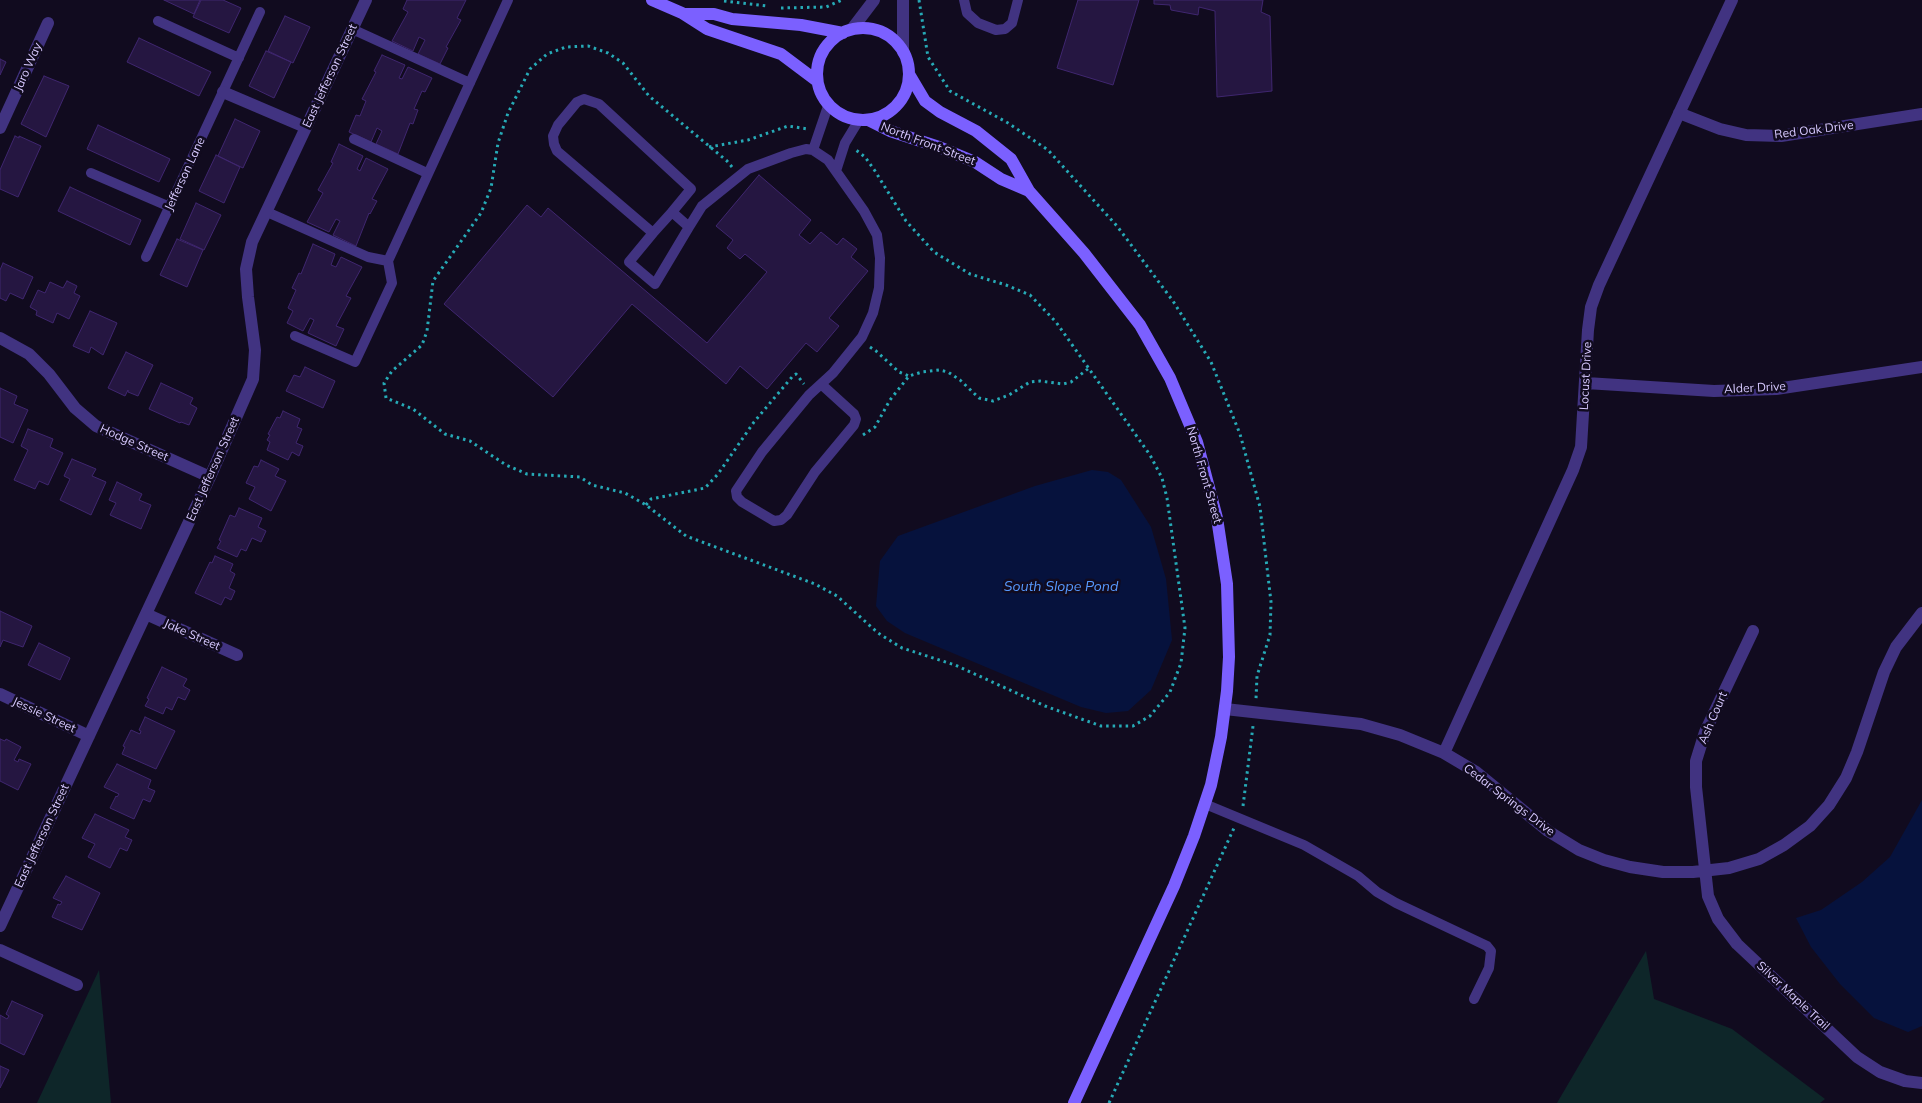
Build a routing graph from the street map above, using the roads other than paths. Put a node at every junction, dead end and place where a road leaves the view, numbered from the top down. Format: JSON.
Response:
{"nodes":[{"id":1,"x":366,"y":0,"type":"edge"},
{"id":2,"x":508,"y":0,"type":"edge"},
{"id":3,"x":652,"y":0,"type":"edge"},
{"id":4,"x":874,"y":0,"type":"edge"},
{"id":5,"x":903,"y":0,"type":"edge"},
{"id":6,"x":964,"y":0,"type":"edge"},
{"id":7,"x":1018,"y":0,"type":"edge"},
{"id":8,"x":1732,"y":0,"type":"edge"},
{"id":9,"x":260,"y":12,"type":"dead end"},
{"id":10,"x":682,"y":14,"type":"junction"},
{"id":11,"x":158,"y":22,"type":"dead end"},
{"id":12,"x":48,"y":23,"type":"dead end"},
{"id":13,"x":352,"y":29,"type":"junction"},
{"id":14,"x":847,"y":31,"type":"junction"},
{"id":15,"x":903,"y":52,"type":"junction"},
{"id":16,"x":239,"y":58,"type":"junction"},
{"id":17,"x":909,"y":74,"type":"junction"},
{"id":18,"x":817,"y":81,"type":"junction"},
{"id":19,"x":470,"y":83,"type":"junction"},
{"id":20,"x":223,"y":92,"type":"junction"},
{"id":21,"x":828,"y":106,"type":"junction"},
{"id":22,"x":4,"y":108,"type":"edge"},
{"id":23,"x":1679,"y":113,"type":"junction"},
{"id":24,"x":1922,"y":114,"type":"edge"},
{"id":25,"x":864,"y":120,"type":"junction"},
{"id":26,"x":0,"y":128,"type":"edge"},
{"id":27,"x":305,"y":128,"type":"junction"},
{"id":28,"x":354,"y":139,"type":"dead end"},
{"id":29,"x":813,"y":150,"type":"junction"},
{"id":30,"x":836,"y":171,"type":"junction"},
{"id":31,"x":91,"y":173,"type":"dead end"},
{"id":32,"x":428,"y":173,"type":"junction"},
{"id":33,"x":1029,"y":191,"type":"junction"},
{"id":34,"x":170,"y":207,"type":"junction"},
{"id":35,"x":267,"y":212,"type":"junction"},
{"id":36,"x":672,"y":212,"type":"junction"},
{"id":37,"x":689,"y":228,"type":"junction"},
{"id":38,"x":653,"y":233,"type":"junction"},
{"id":39,"x":146,"y":257,"type":"dead end"},
{"id":40,"x":388,"y":261,"type":"junction"},
{"id":41,"x":296,"y":336,"type":"dead end"},
{"id":42,"x":0,"y":338,"type":"edge"},
{"id":43,"x":1922,"y":367,"type":"edge"},
{"id":44,"x":1586,"y":383,"type":"junction"},
{"id":45,"x":820,"y":384,"type":"junction"},
{"id":46,"x":210,"y":477,"type":"junction"},
{"id":47,"x":1922,"y":613,"type":"edge"},
{"id":48,"x":146,"y":614,"type":"junction"},
{"id":49,"x":1752,"y":631,"type":"dead end"},
{"id":50,"x":237,"y":656,"type":"dead end"},
{"id":51,"x":0,"y":694,"type":"edge"},
{"id":52,"x":1225,"y":709,"type":"junction"},
{"id":53,"x":89,"y":736,"type":"junction"},
{"id":54,"x":1444,"y":753,"type":"junction"},
{"id":55,"x":1205,"y":804,"type":"junction"},
{"id":56,"x":1705,"y":870,"type":"junction"},
{"id":57,"x":0,"y":926,"type":"edge"},
{"id":58,"x":0,"y":950,"type":"edge"},
{"id":59,"x":77,"y":985,"type":"dead end"},
{"id":60,"x":1474,"y":999,"type":"dead end"},
{"id":61,"x":1922,"y":1083,"type":"edge"},
{"id":62,"x":1074,"y":1103,"type":"edge"}],
"edges":[{"from":1,"to":13,"type":"street","name":"East Jefferson Street"},
{"from":2,"to":19,"type":"lane"},
{"from":3,"to":10,"type":"main road"},
{"from":4,"to":14,"type":"street"},
{"from":5,"to":15,"type":"street"},
{"from":6,"to":7,"type":"lane"},
{"from":8,"to":23,"type":"street","name":"Locust Drive"},
{"from":9,"to":16,"type":"lane","name":"Jefferson Lane"},
{"from":10,"to":14,"type":"main road"},
{"from":10,"to":18,"type":"main road"},
{"from":11,"to":16,"type":"lane"},
{"from":12,"to":22,"type":"street","name":"Jaro Way"},
{"from":13,"to":19,"type":"lane"},
{"from":13,"to":27,"type":"street","name":"East Jefferson Street"},
{"from":14,"to":15,"type":"main road"},
{"from":14,"to":18,"type":"main road"},
{"from":15,"to":17,"type":"main road"},
{"from":16,"to":20,"type":"lane","name":"Jefferson Lane"},
{"from":17,"to":25,"type":"main road"},
{"from":17,"to":33,"type":"main road"},
{"from":18,"to":21,"type":"main road"},
{"from":19,"to":32,"type":"lane"},
{"from":20,"to":27,"type":"street"},
{"from":20,"to":34,"type":"lane","name":"Jefferson Lane"},
{"from":21,"to":25,"type":"main road"},
{"from":21,"to":29,"type":"lane"},
{"from":22,"to":26,"type":"street","name":"Jaro Way"},
{"from":23,"to":24,"type":"street","name":"Red Oak Drive"},
{"from":23,"to":44,"type":"street","name":"Locust Drive"},
{"from":25,"to":30,"type":"lane"},
{"from":25,"to":33,"type":"main road","name":"North Front Street"},
{"from":27,"to":35,"type":"street","name":"East Jefferson Street"},
{"from":28,"to":32,"type":"lane"},
{"from":29,"to":30,"type":"lane"},
{"from":29,"to":37,"type":"lane"},
{"from":30,"to":45,"type":"lane"},
{"from":31,"to":34,"type":"lane"},
{"from":32,"to":40,"type":"lane"},
{"from":33,"to":52,"type":"main road","name":"North Front Street"},
{"from":34,"to":39,"type":"lane","name":"Jefferson Lane"},
{"from":35,"to":40,"type":"lane"},
{"from":35,"to":46,"type":"street","name":"East Jefferson Street"},
{"from":36,"to":37,"type":"lane"},
{"from":36,"to":38,"type":"lane"},
{"from":36,"to":38,"type":"lane"},
{"from":37,"to":38,"type":"lane"},
{"from":40,"to":41,"type":"lane"},
{"from":42,"to":46,"type":"street","name":"Hodge Street"},
{"from":43,"to":44,"type":"street","name":"Alder Drive"},
{"from":44,"to":54,"type":"street","name":"Locust Drive"},
{"from":45,"to":45,"type":"lane"},
{"from":46,"to":48,"type":"street","name":"East Jefferson Street"},
{"from":47,"to":56,"type":"street","name":"Cedar Springs Drive"},
{"from":48,"to":50,"type":"street","name":"Jake Street"},
{"from":48,"to":53,"type":"street","name":"East Jefferson Street"},
{"from":49,"to":56,"type":"street","name":"Ash Court"},
{"from":51,"to":53,"type":"street","name":"Jessie Street"},
{"from":52,"to":54,"type":"street","name":"Cedar Springs Drive"},
{"from":52,"to":55,"type":"main road","name":"North Front Street"},
{"from":53,"to":57,"type":"street","name":"East Jefferson Street"},
{"from":54,"to":56,"type":"street","name":"Cedar Springs Drive"},
{"from":55,"to":60,"type":"lane"},
{"from":55,"to":62,"type":"main road","name":"North Front Street"},
{"from":56,"to":61,"type":"street","name":"Silver Maple Trail"},
{"from":58,"to":59,"type":"street"}]}
